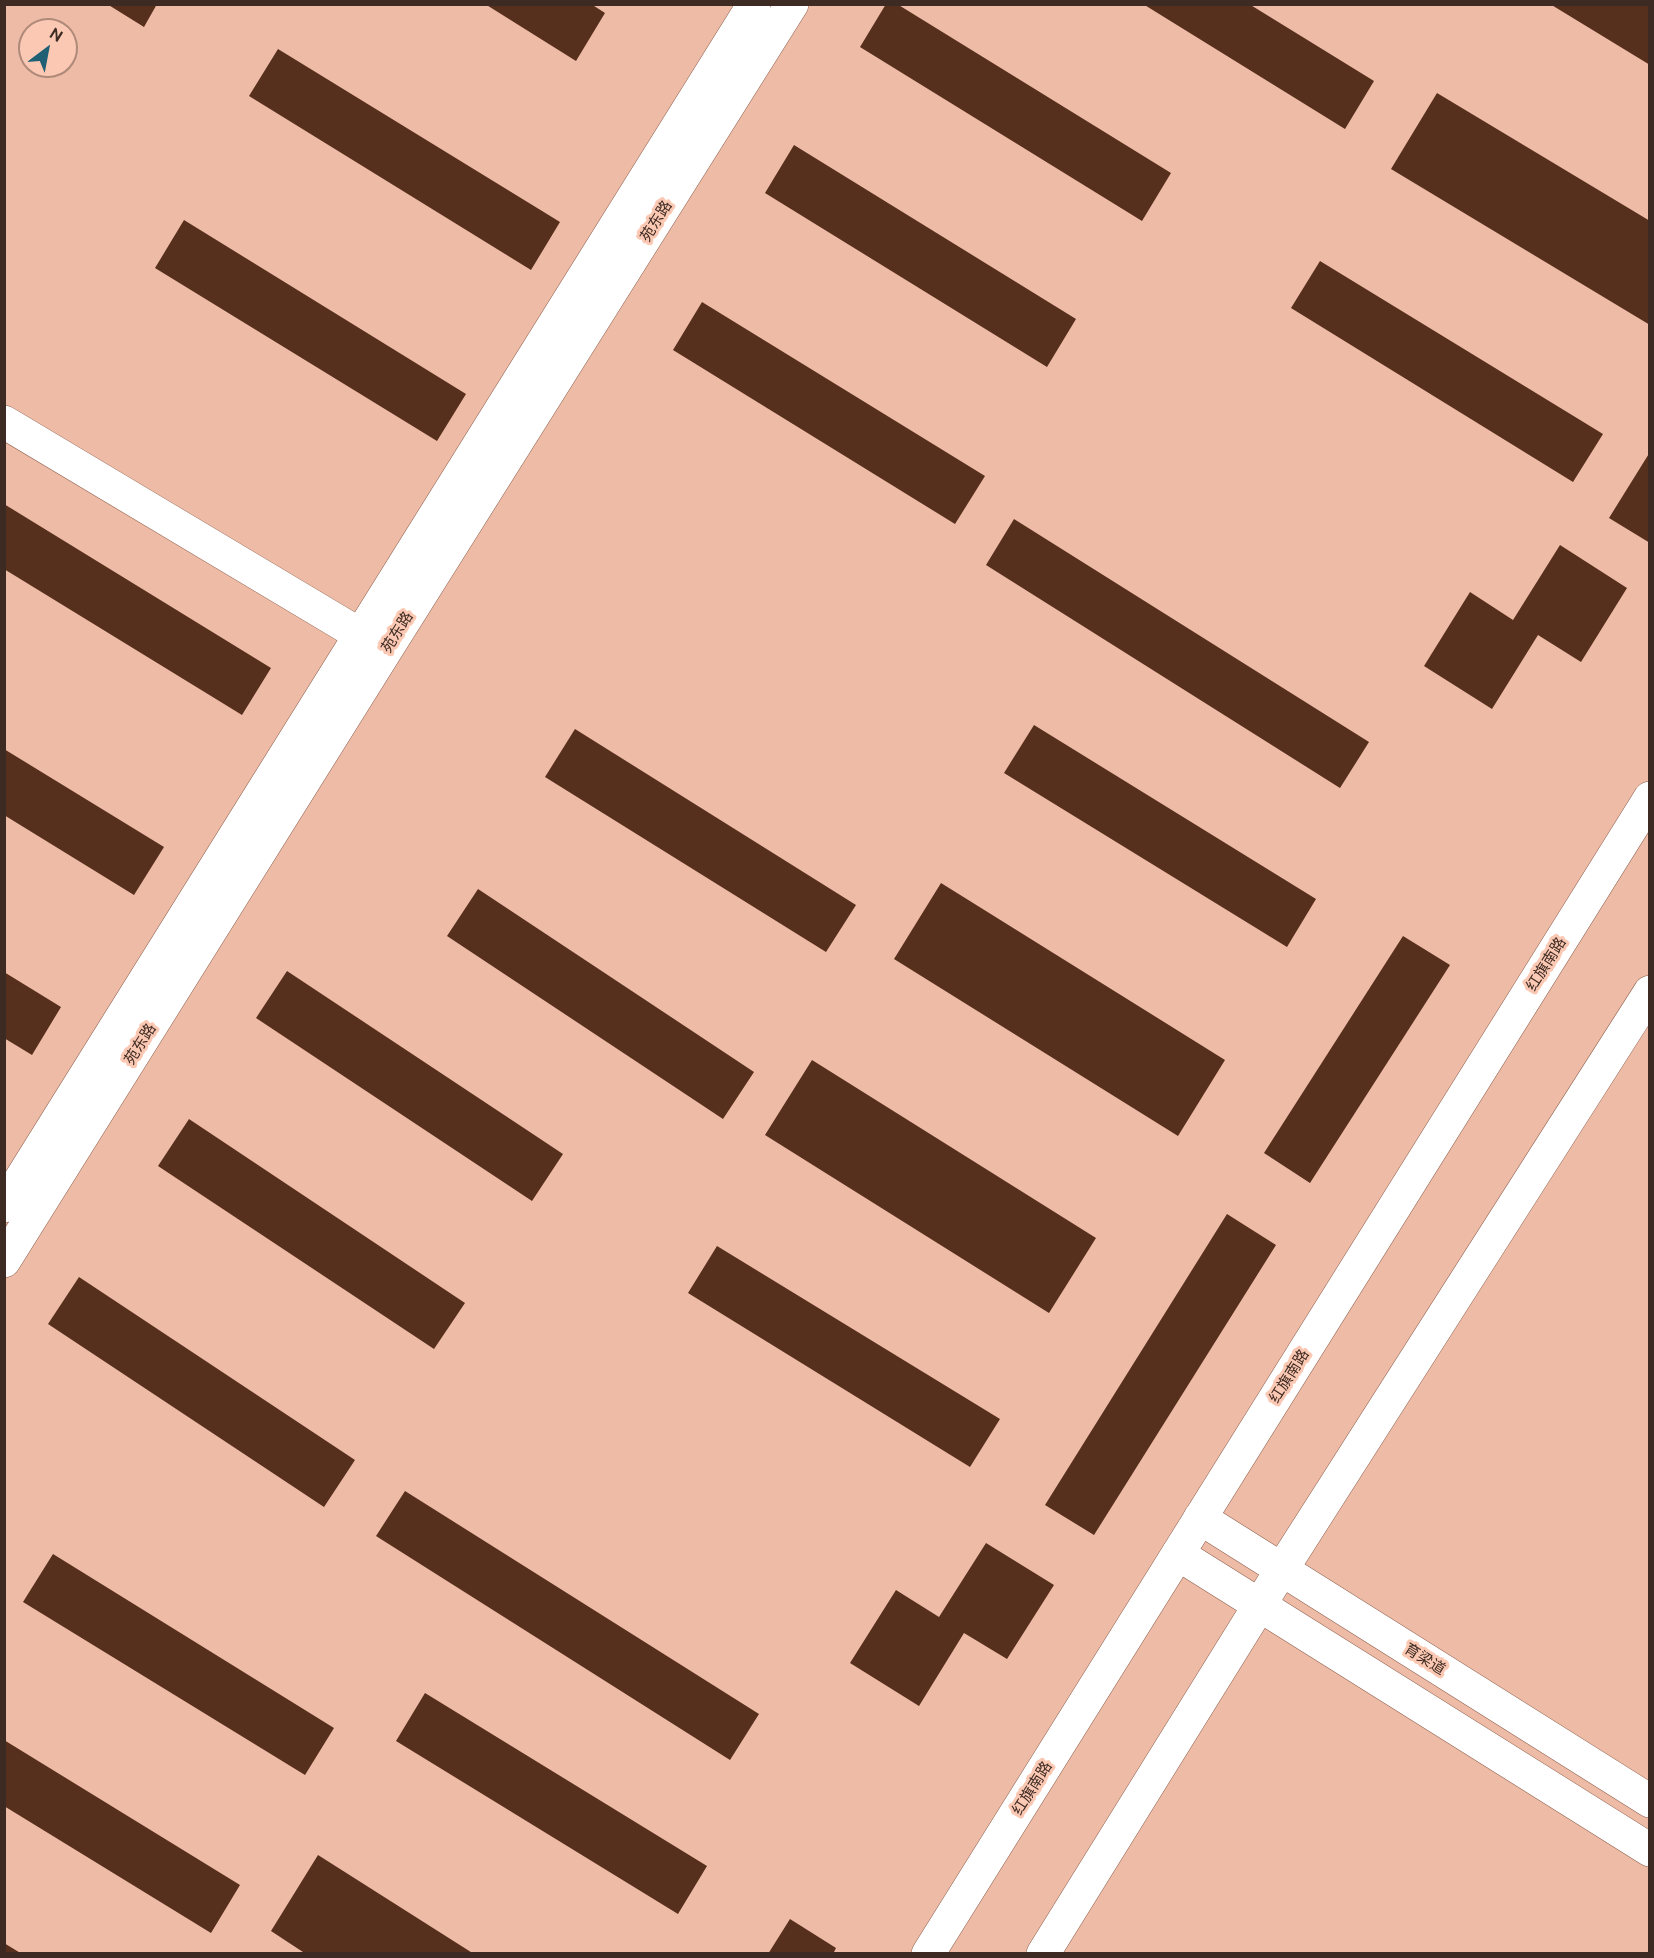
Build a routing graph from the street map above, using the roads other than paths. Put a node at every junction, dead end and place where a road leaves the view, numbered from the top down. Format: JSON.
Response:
{"nodes":[{"id":1,"x":754,"y":4,"type":"edge"},
{"id":2,"x":792,"y":4,"type":"edge"},
{"id":3,"x":4,"y":422,"type":"edge"},
{"id":4,"x":373,"y":642,"type":"junction"},
{"id":5,"x":1650,"y":798,"type":"edge"},
{"id":6,"x":1650,"y":992,"type":"edge"},
{"id":7,"x":4,"y":1206,"type":"edge"},
{"id":8,"x":4,"y":1261,"type":"edge"},
{"id":9,"x":1200,"y":1518,"type":"junction"},
{"id":10,"x":1178,"y":1554,"type":"junction"},
{"id":11,"x":1282,"y":1569,"type":"junction"},
{"id":12,"x":1260,"y":1606,"type":"junction"},
{"id":13,"x":1650,"y":1801,"type":"edge"},
{"id":14,"x":1650,"y":1850,"type":"edge"},
{"id":15,"x":928,"y":1953,"type":"edge"},
{"id":16,"x":1043,"y":1953,"type":"edge"}],
"edges":[{"from":1,"to":4,"type":"street","name":"苑东路"},
{"from":2,"to":4,"type":"street","name":"苑东路"},
{"from":3,"to":4,"type":"street"},
{"from":4,"to":7,"type":"street","name":"苑东路"},
{"from":4,"to":8,"type":"street","name":"苑东路"},
{"from":5,"to":9,"type":"street","name":"红旗南路"},
{"from":6,"to":11,"type":"street"},
{"from":9,"to":10,"type":"street","name":"红旗南路"},
{"from":9,"to":11,"type":"street","name":"育梁道"},
{"from":10,"to":12,"type":"street"},
{"from":10,"to":15,"type":"street","name":"红旗南路"},
{"from":11,"to":12,"type":"street"},
{"from":11,"to":13,"type":"street","name":"育梁道"},
{"from":12,"to":14,"type":"street"},
{"from":12,"to":16,"type":"street"}]}
